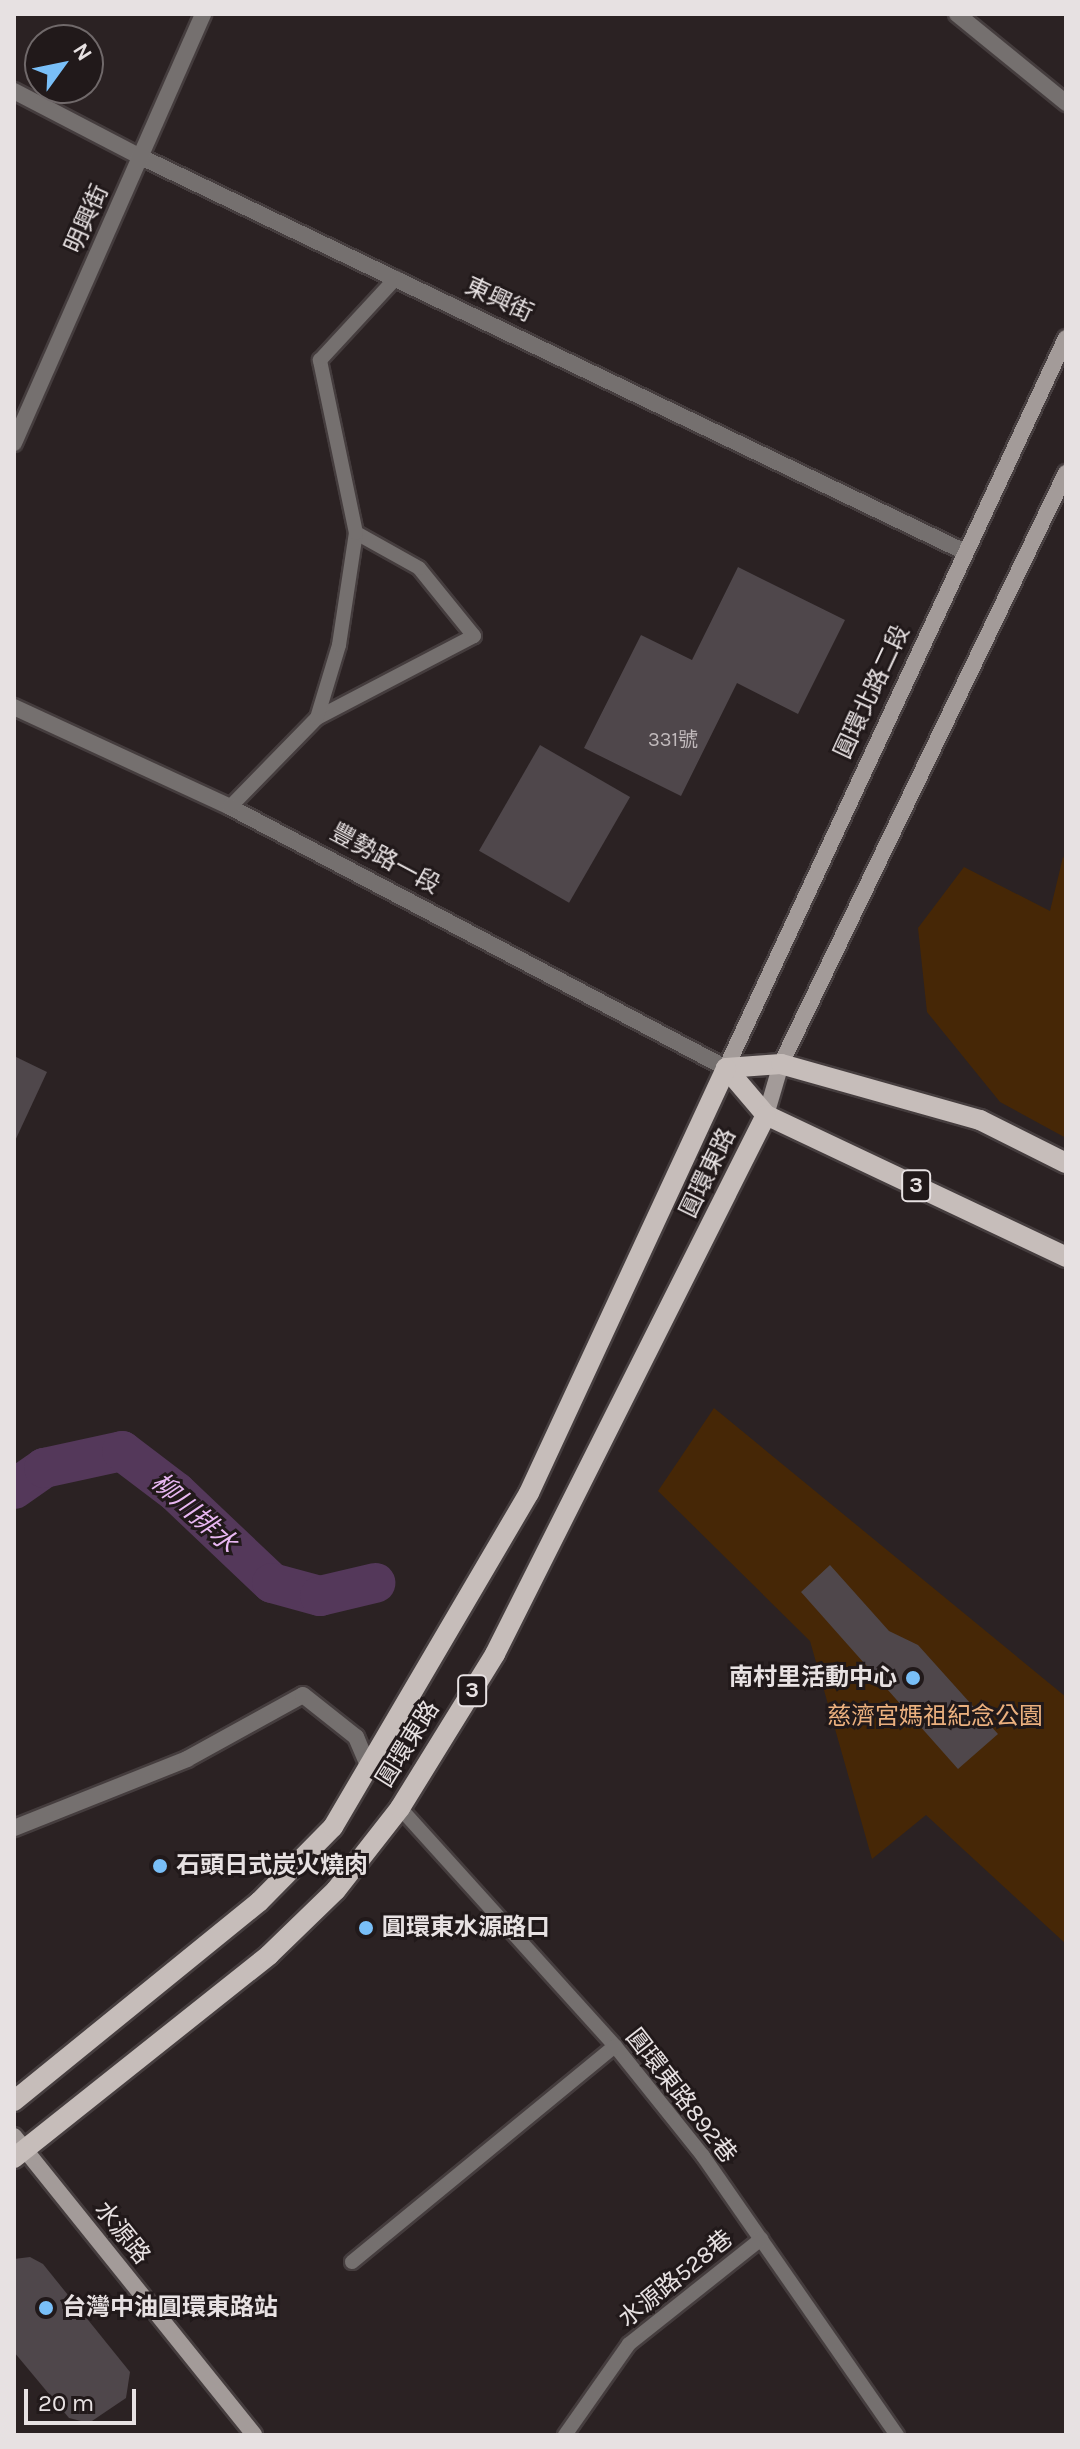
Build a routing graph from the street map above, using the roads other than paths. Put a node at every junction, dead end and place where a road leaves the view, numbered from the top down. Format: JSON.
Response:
{"nodes":[{"id":1,"x":203,"y":14,"type":"edge"},
{"id":2,"x":957,"y":14,"type":"edge"},
{"id":3,"x":14,"y":91,"type":"edge"},
{"id":4,"x":1066,"y":103,"type":"edge"},
{"id":5,"x":141,"y":157,"type":"junction"},
{"id":6,"x":396,"y":278,"type":"junction"},
{"id":7,"x":1066,"y":338,"type":"edge"},
{"id":8,"x":14,"y":443,"type":"edge"},
{"id":9,"x":1066,"y":473,"type":"edge"},
{"id":10,"x":356,"y":533,"type":"junction"},
{"id":11,"x":963,"y":551,"type":"junction"},
{"id":12,"x":14,"y":707,"type":"edge"},
{"id":13,"x":317,"y":718,"type":"junction"},
{"id":14,"x":230,"y":807,"type":"junction"},
{"id":15,"x":781,"y":1064,"type":"junction"},
{"id":16,"x":726,"y":1068,"type":"junction"},
{"id":17,"x":766,"y":1115,"type":"junction"},
{"id":18,"x":1066,"y":1163,"type":"edge"},
{"id":19,"x":1066,"y":1257,"type":"edge"},
{"id":20,"x":370,"y":1770,"type":"junction"},
{"id":21,"x":400,"y":1808,"type":"junction"},
{"id":22,"x":14,"y":1828,"type":"edge"},
{"id":23,"x":615,"y":2046,"type":"junction"},
{"id":24,"x":14,"y":2101,"type":"edge"},
{"id":25,"x":17,"y":2148,"type":"edge"},
{"id":26,"x":761,"y":2239,"type":"junction"},
{"id":27,"x":352,"y":2262,"type":"dead end"},
{"id":28,"x":254,"y":2435,"type":"edge"},
{"id":29,"x":565,"y":2435,"type":"edge"},
{"id":30,"x":897,"y":2435,"type":"edge"}],
"edges":[{"from":1,"to":5,"type":"street","name":"明興街"},
{"from":2,"to":4,"type":"street"},
{"from":3,"to":5,"type":"street","name":"東興街"},
{"from":5,"to":6,"type":"street","name":"東興街"},
{"from":5,"to":8,"type":"street","name":"明興街"},
{"from":6,"to":10,"type":"lane"},
{"from":6,"to":11,"type":"street","name":"東興街"},
{"from":7,"to":11,"type":"street","name":"圓環北路二段"},
{"from":9,"to":15,"type":"street"},
{"from":10,"to":13,"type":"lane"},
{"from":10,"to":13,"type":"lane"},
{"from":11,"to":16,"type":"street","name":"圓環北路二段"},
{"from":12,"to":14,"type":"street","name":"豐勢路一段"},
{"from":13,"to":14,"type":"lane"},
{"from":14,"to":16,"type":"street","name":"豐勢路一段"},
{"from":15,"to":16,"type":"main road"},
{"from":15,"to":17,"type":"street"},
{"from":15,"to":18,"type":"main road"},
{"from":16,"to":17,"type":"main road","name":"豐勢路一段","number":"3"},
{"from":16,"to":20,"type":"main road","name":"圓環東路","number":"3"},
{"from":17,"to":19,"type":"main road","name":"豐勢路一段","number":"3"},
{"from":17,"to":21,"type":"main road","name":"圓環東路","number":"3"},
{"from":20,"to":22,"type":"street"},
{"from":20,"to":24,"type":"main road","name":"圓環東路","number":"3"},
{"from":21,"to":23,"type":"lane","name":"圓環東路892巷"},
{"from":21,"to":25,"type":"main road","name":"圓環東路","number":"3"},
{"from":23,"to":26,"type":"lane","name":"圓環東路892巷"},
{"from":23,"to":27,"type":"lane"},
{"from":25,"to":28,"type":"street","name":"水源路"},
{"from":26,"to":29,"type":"lane","name":"水源路528巷"},
{"from":26,"to":30,"type":"lane","name":"圓環東路892巷"}]}
